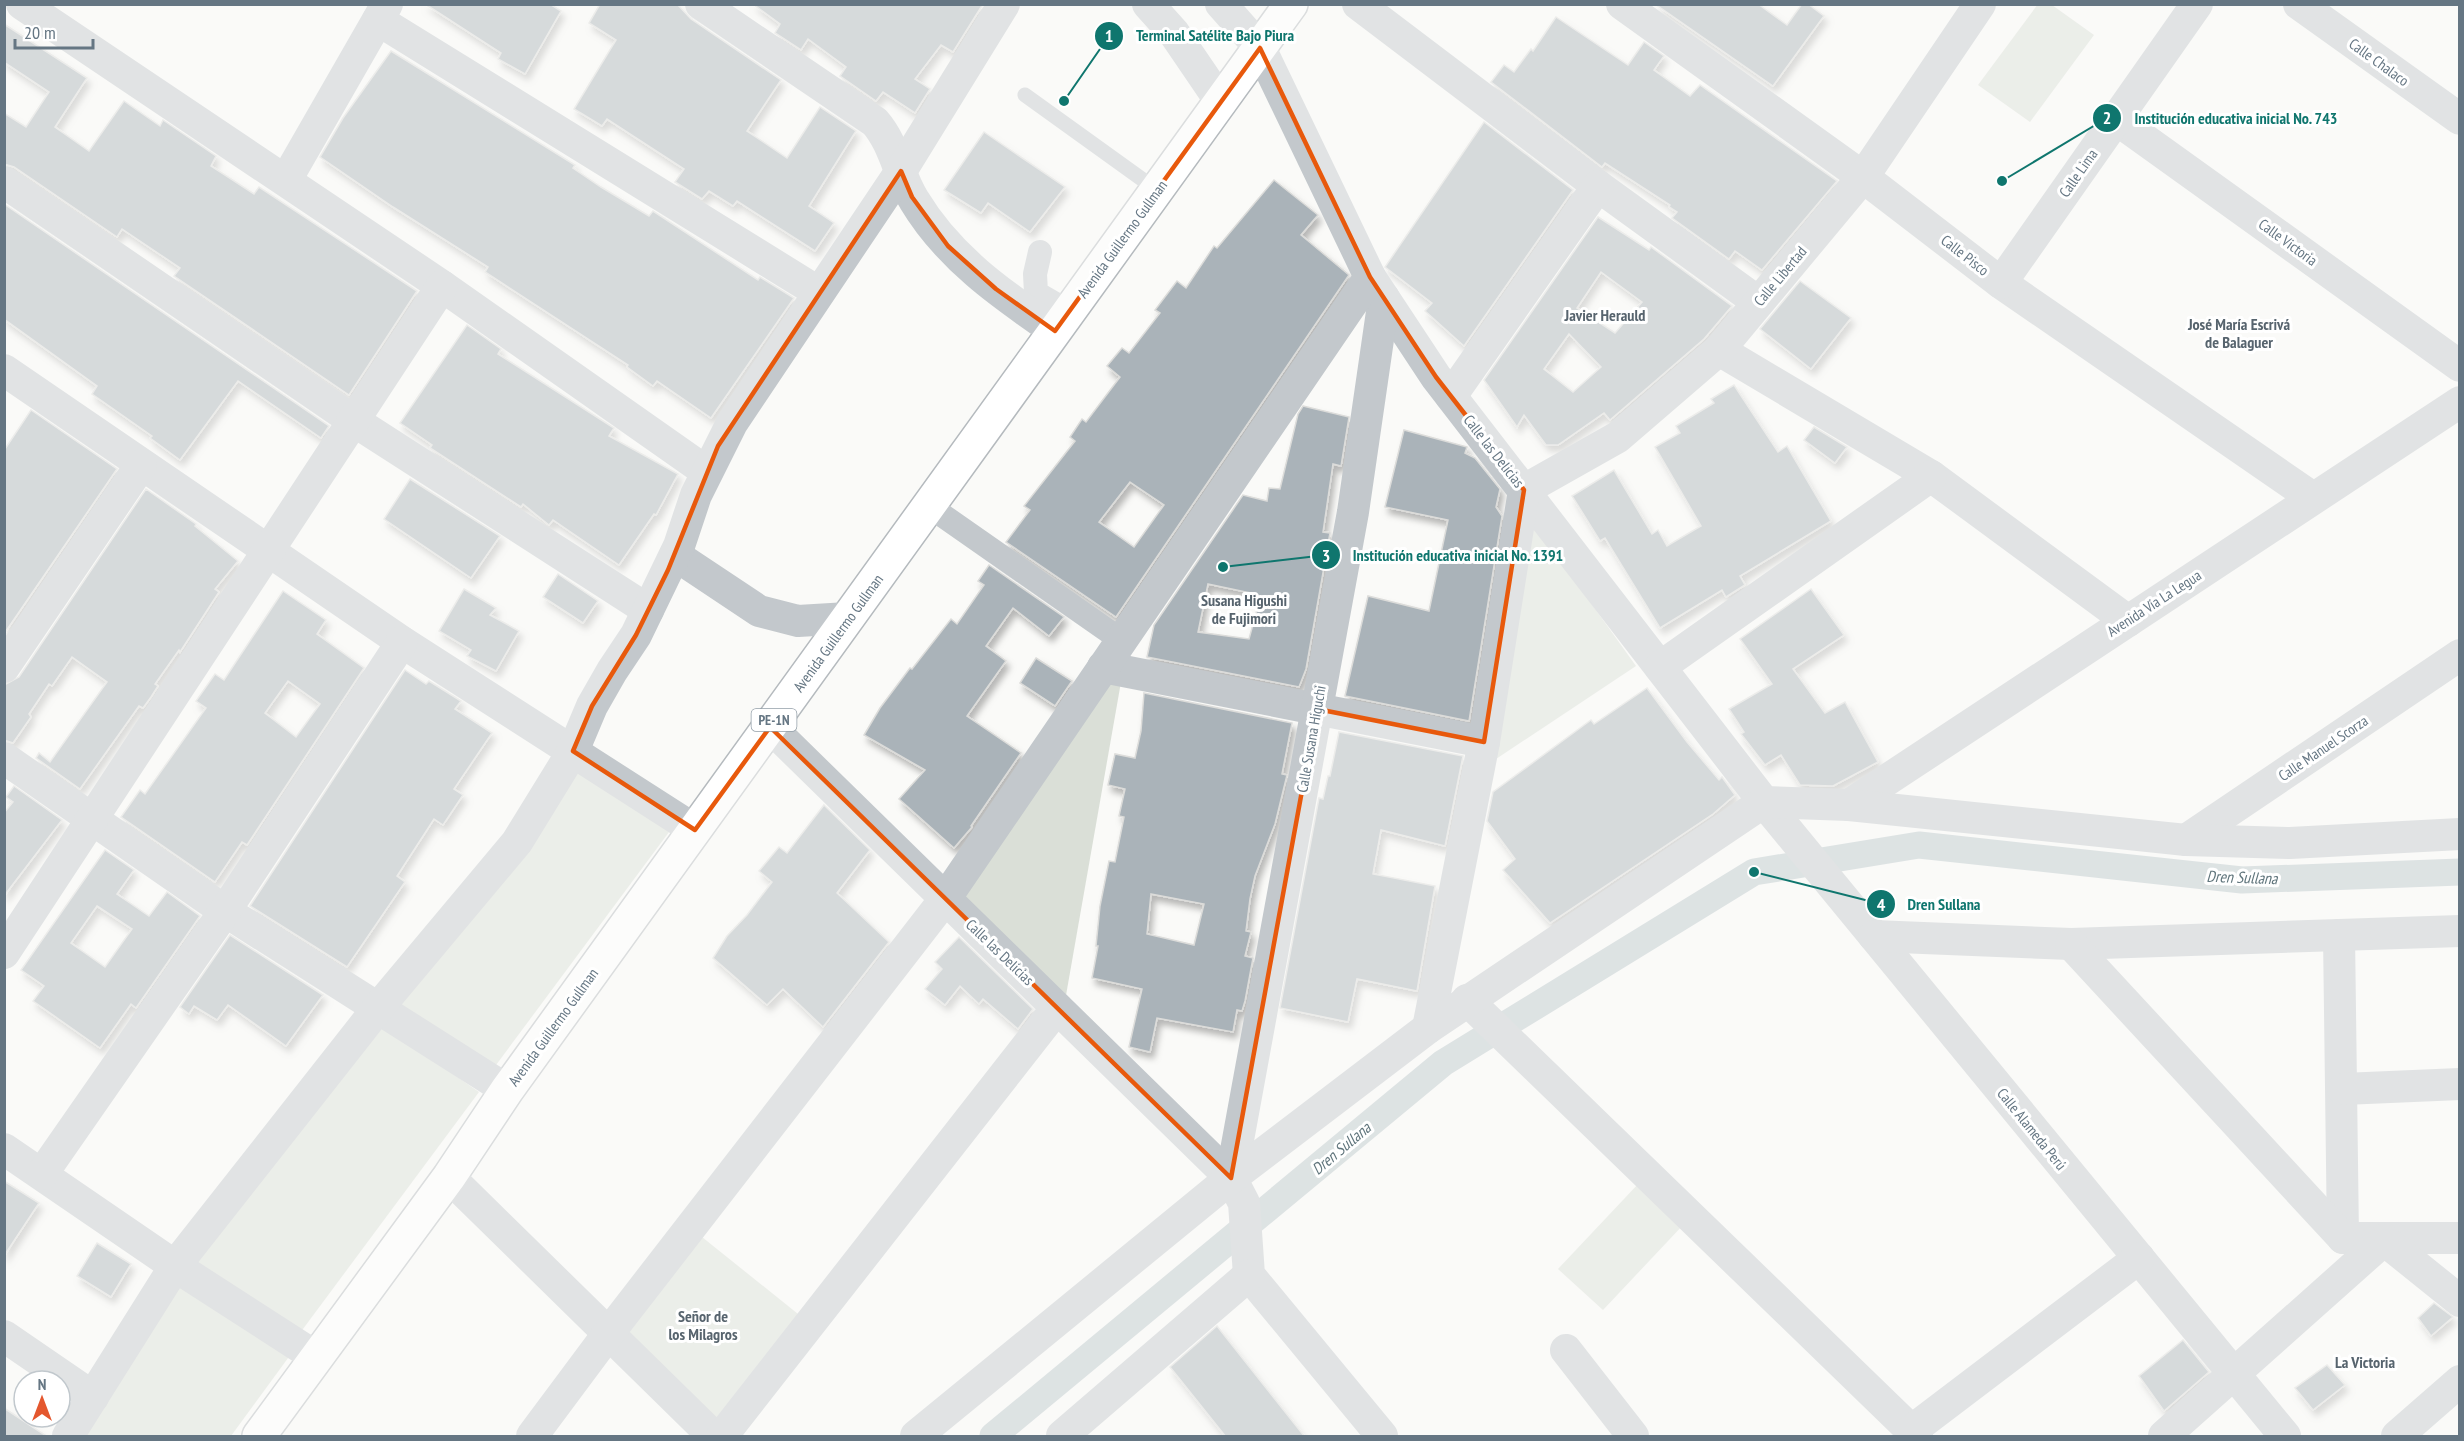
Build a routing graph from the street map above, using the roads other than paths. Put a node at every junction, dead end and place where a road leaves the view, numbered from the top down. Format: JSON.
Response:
{"nodes":[{"id":1,"x":21,"y":4,"type":"edge"},
{"id":2,"x":701,"y":4,"type":"edge"},
{"id":3,"x":1004,"y":4,"type":"edge"},
{"id":4,"x":1148,"y":4,"type":"edge"},
{"id":5,"x":1221,"y":4,"type":"edge"},
{"id":6,"x":1358,"y":4,"type":"edge"},
{"id":7,"x":1622,"y":4,"type":"edge"},
{"id":8,"x":2197,"y":4,"type":"edge"},
{"id":9,"x":2300,"y":4,"type":"edge"},
{"id":10,"x":1289,"y":6,"type":"edge"},
{"id":11,"x":1971,"y":8,"type":"edge"},
{"id":12,"x":382,"y":12,"type":"edge"},
{"id":13,"x":1260,"y":48,"type":"junction"},
{"id":14,"x":1025,"y":95,"type":"dead end"},
{"id":15,"x":1221,"y":102,"type":"junction"},
{"id":16,"x":2116,"y":119,"type":"junction"},
{"id":17,"x":2460,"y":119,"type":"edge"},
{"id":18,"x":901,"y":171,"type":"junction"},
{"id":19,"x":1863,"y":177,"type":"junction"},
{"id":20,"x":286,"y":180,"type":"junction"},
{"id":21,"x":4,"y":182,"type":"edge"},
{"id":22,"x":1598,"y":186,"type":"junction"},
{"id":23,"x":1157,"y":190,"type":"junction"},
{"id":24,"x":1040,"y":252,"type":"dead end"},
{"id":25,"x":2001,"y":283,"type":"junction"},
{"id":26,"x":442,"y":286,"type":"junction"},
{"id":27,"x":1377,"y":288,"type":"junction"},
{"id":28,"x":818,"y":292,"type":"junction"},
{"id":29,"x":1758,"y":302,"type":"junction"},
{"id":30,"x":1062,"y":321,"type":"junction"},
{"id":31,"x":1719,"y":350,"type":"junction"},
{"id":32,"x":2460,"y":366,"type":"edge"},
{"id":33,"x":8,"y":380,"type":"edge"},
{"id":34,"x":1451,"y":396,"type":"junction"},
{"id":35,"x":2460,"y":402,"type":"edge"},
{"id":36,"x":354,"y":421,"type":"junction"},
{"id":37,"x":141,"y":465,"type":"junction"},
{"id":38,"x":707,"y":471,"type":"junction"},
{"id":39,"x":1931,"y":476,"type":"junction"},
{"id":40,"x":1524,"y":490,"type":"junction"},
{"id":41,"x":2313,"y":498,"type":"junction"},
{"id":42,"x":929,"y":506,"type":"junction"},
{"id":43,"x":268,"y":553,"type":"junction"},
{"id":44,"x":675,"y":555,"type":"junction"},
{"id":45,"x":648,"y":610,"type":"junction"},
{"id":46,"x":848,"y":618,"type":"junction"},
{"id":47,"x":2128,"y":621,"type":"junction"},
{"id":48,"x":1121,"y":640,"type":"junction"},
{"id":49,"x":402,"y":642,"type":"junction"},
{"id":50,"x":2460,"y":655,"type":"edge"},
{"id":51,"x":4,"y":667,"type":"edge"},
{"id":52,"x":1103,"y":667,"type":"junction"},
{"id":53,"x":1660,"y":667,"type":"junction"},
{"id":54,"x":1317,"y":709,"type":"junction"},
{"id":55,"x":770,"y":727,"type":"junction"},
{"id":56,"x":1484,"y":742,"type":"junction"},
{"id":57,"x":573,"y":751,"type":"junction"},
{"id":58,"x":4,"y":758,"type":"edge"},
{"id":59,"x":1849,"y":805,"type":"junction"},
{"id":60,"x":1772,"y":812,"type":"junction"},
{"id":61,"x":93,"y":819,"type":"junction"},
{"id":62,"x":695,"y":830,"type":"junction"},
{"id":63,"x":2460,"y":834,"type":"edge"},
{"id":64,"x":2186,"y":840,"type":"junction"},
{"id":65,"x":945,"y":899,"type":"junction"},
{"id":66,"x":225,"y":911,"type":"junction"},
{"id":67,"x":2460,"y":931,"type":"edge"},
{"id":68,"x":2339,"y":935,"type":"junction"},
{"id":69,"x":1874,"y":936,"type":"junction"},
{"id":70,"x":2071,"y":944,"type":"junction"},
{"id":71,"x":4,"y":953,"type":"edge"},
{"id":72,"x":1472,"y":1005,"type":"junction"},
{"id":73,"x":378,"y":1008,"type":"junction"},
{"id":74,"x":1057,"y":1008,"type":"junction"},
{"id":75,"x":1428,"y":1028,"type":"junction"},
{"id":76,"x":2460,"y":1084,"type":"edge"},
{"id":77,"x":2343,"y":1089,"type":"junction"},
{"id":78,"x":507,"y":1090,"type":"junction"},
{"id":79,"x":4,"y":1149,"type":"edge"},
{"id":80,"x":42,"y":1174,"type":"junction"},
{"id":81,"x":449,"y":1177,"type":"junction"},
{"id":82,"x":1237,"y":1191,"type":"junction"},
{"id":83,"x":2343,"y":1238,"type":"junction"},
{"id":84,"x":2460,"y":1238,"type":"edge"},
{"id":85,"x":2384,"y":1240,"type":"junction"},
{"id":86,"x":2139,"y":1258,"type":"junction"},
{"id":87,"x":175,"y":1266,"type":"junction"},
{"id":88,"x":1249,"y":1272,"type":"junction"},
{"id":89,"x":2460,"y":1301,"type":"edge"},
{"id":90,"x":608,"y":1334,"type":"junction"},
{"id":91,"x":4,"y":1336,"type":"edge"},
{"id":92,"x":1566,"y":1350,"type":"dead end"},
{"id":93,"x":316,"y":1357,"type":"junction"},
{"id":94,"x":2234,"y":1374,"type":"junction"},
{"id":95,"x":2460,"y":1381,"type":"edge"},
{"id":96,"x":93,"y":1397,"type":"junction"},
{"id":97,"x":1914,"y":1434,"type":"edge"},
{"id":98,"x":69,"y":1437,"type":"edge"},
{"id":99,"x":259,"y":1437,"type":"edge"},
{"id":100,"x":532,"y":1437,"type":"edge"},
{"id":101,"x":713,"y":1437,"type":"edge"},
{"id":102,"x":722,"y":1437,"type":"edge"},
{"id":103,"x":916,"y":1437,"type":"edge"},
{"id":104,"x":1062,"y":1437,"type":"edge"},
{"id":105,"x":1382,"y":1437,"type":"edge"},
{"id":106,"x":1633,"y":1437,"type":"edge"},
{"id":107,"x":2164,"y":1437,"type":"edge"},
{"id":108,"x":2285,"y":1437,"type":"edge"},
{"id":109,"x":2397,"y":1437,"type":"edge"}],
"edges":[{"from":1,"to":20,"type":"street"},
{"from":2,"to":18,"type":"street"},
{"from":3,"to":18,"type":"street"},
{"from":4,"to":15,"type":"street"},
{"from":5,"to":13,"type":"street","name":"Calle las Delicias"},
{"from":6,"to":22,"type":"street"},
{"from":7,"to":19,"type":"street","name":"Calle Pisco"},
{"from":8,"to":16,"type":"street","name":"Calle Lima"},
{"from":9,"to":17,"type":"street","name":"Calle Chalaco"},
{"from":10,"to":13,"type":"main road","name":"Avenida Guillermo Gullman","number":"PE-1N"},
{"from":11,"to":19,"type":"street","name":"Calle Libertad"},
{"from":12,"to":20,"type":"street"},
{"from":12,"to":28,"type":"street"},
{"from":13,"to":15,"type":"main road","name":"Avenida Guillermo Gullman","number":"PE-1N"},
{"from":13,"to":27,"type":"street","name":"Calle las Delicias"},
{"from":14,"to":23,"type":"lane"},
{"from":15,"to":23,"type":"main road","name":"Avenida Guillermo Gullman","number":"PE-1N"},
{"from":16,"to":25,"type":"street","name":"Calle Lima"},
{"from":16,"to":32,"type":"street","name":"Calle Victoria"},
{"from":18,"to":28,"type":"street"},
{"from":18,"to":30,"type":"street"},
{"from":19,"to":25,"type":"street","name":"Calle Pisco"},
{"from":19,"to":29,"type":"street","name":"Calle Libertad"},
{"from":20,"to":26,"type":"street"},
{"from":21,"to":36,"type":"street"},
{"from":22,"to":29,"type":"street"},
{"from":22,"to":34,"type":"street"},
{"from":23,"to":30,"type":"main road","name":"Avenida Guillermo Gullman","number":"PE-1N"},
{"from":24,"to":30,"type":"street"},
{"from":25,"to":41,"type":"street","name":"Calle Pisco"},
{"from":26,"to":36,"type":"street"},
{"from":26,"to":38,"type":"street"},
{"from":27,"to":34,"type":"street","name":"Calle las Delicias"},
{"from":27,"to":48,"type":"street"},
{"from":27,"to":54,"type":"street","name":"Calle Susana Higuchi"},
{"from":28,"to":38,"type":"street"},
{"from":29,"to":31,"type":"street","name":"Calle Libertad"},
{"from":30,"to":42,"type":"main road","name":"Avenida Guillermo Gullman","number":"PE-1N"},
{"from":31,"to":39,"type":"street"},
{"from":31,"to":40,"type":"street","name":"Calle Libertad"},
{"from":33,"to":37,"type":"street"},
{"from":34,"to":40,"type":"street","name":"Calle las Delicias"},
{"from":35,"to":41,"type":"street","name":"Avenida Vía La Legua"},
{"from":36,"to":43,"type":"street"},
{"from":36,"to":45,"type":"street"},
{"from":37,"to":43,"type":"street"},
{"from":37,"to":51,"type":"street"},
{"from":38,"to":44,"type":"street"},
{"from":39,"to":47,"type":"street"},
{"from":39,"to":53,"type":"street"},
{"from":40,"to":53,"type":"street","name":"Calle las Delicias"},
{"from":40,"to":56,"type":"street"},
{"from":41,"to":47,"type":"street","name":"Avenida Vía La Legua"},
{"from":42,"to":46,"type":"main road","name":"Avenida Guillermo Gullman","number":"PE-1N"},
{"from":42,"to":48,"type":"street"},
{"from":43,"to":49,"type":"street"},
{"from":43,"to":61,"type":"street"},
{"from":44,"to":45,"type":"street"},
{"from":44,"to":46,"type":"street"},
{"from":45,"to":57,"type":"street"},
{"from":46,"to":55,"type":"main road","name":"Avenida Guillermo Gullman","number":"PE-1N"},
{"from":47,"to":59,"type":"street","name":"Avenida Vía La Legua"},
{"from":48,"to":52,"type":"street"},
{"from":49,"to":57,"type":"street"},
{"from":49,"to":66,"type":"street"},
{"from":50,"to":64,"type":"street","name":"Calle Manuel Scorza"},
{"from":52,"to":54,"type":"street"},
{"from":52,"to":65,"type":"street"},
{"from":53,"to":60,"type":"street","name":"Calle las Delicias"},
{"from":54,"to":56,"type":"street"},
{"from":54,"to":82,"type":"street","name":"Calle Susana Higuchi"},
{"from":55,"to":62,"type":"main road","name":"Avenida Guillermo Gullman","number":"PE-1N"},
{"from":55,"to":65,"type":"street","name":"Calle las Delicias"},
{"from":56,"to":75,"type":"street"},
{"from":57,"to":62,"type":"street"},
{"from":57,"to":73,"type":"street"},
{"from":58,"to":61,"type":"street"},
{"from":59,"to":60,"type":"street"},
{"from":59,"to":64,"type":"street"},
{"from":60,"to":69,"type":"street","name":"Calle Alameda Perú"},
{"from":60,"to":72,"type":"street"},
{"from":61,"to":66,"type":"street"},
{"from":61,"to":71,"type":"street"},
{"from":62,"to":78,"type":"main road","name":"Avenida Guillermo Gullman","number":"PE-1N"},
{"from":63,"to":64,"type":"street"},
{"from":65,"to":74,"type":"street","name":"Calle las Delicias"},
{"from":65,"to":90,"type":"street"},
{"from":66,"to":73,"type":"street"},
{"from":66,"to":80,"type":"street"},
{"from":67,"to":68,"type":"street"},
{"from":68,"to":70,"type":"street"},
{"from":68,"to":77,"type":"street"},
{"from":69,"to":70,"type":"street"},
{"from":69,"to":86,"type":"street","name":"Calle Alameda Perú"},
{"from":70,"to":83,"type":"street"},
{"from":72,"to":75,"type":"street"},
{"from":72,"to":97,"type":"street"},
{"from":73,"to":78,"type":"street"},
{"from":73,"to":87,"type":"street"},
{"from":74,"to":82,"type":"street","name":"Calle las Delicias"},
{"from":74,"to":102,"type":"street"},
{"from":75,"to":82,"type":"street"},
{"from":76,"to":77,"type":"street"},
{"from":77,"to":83,"type":"street"},
{"from":78,"to":81,"type":"main road","name":"Avenida Guillermo Gullman","number":"PE-1N"},
{"from":79,"to":80,"type":"street"},
{"from":80,"to":87,"type":"street"},
{"from":81,"to":90,"type":"street"},
{"from":81,"to":93,"type":"main road","name":"Avenida Guillermo Gullman","number":"PE-1N"},
{"from":82,"to":88,"type":"street","name":"Calle Susana Higuchi"},
{"from":82,"to":103,"type":"street"},
{"from":83,"to":85,"type":"street"},
{"from":84,"to":85,"type":"street"},
{"from":85,"to":89,"type":"street"},
{"from":85,"to":94,"type":"street"},
{"from":86,"to":94,"type":"street","name":"Calle Alameda Perú"},
{"from":86,"to":97,"type":"street"},
{"from":87,"to":93,"type":"street"},
{"from":87,"to":96,"type":"street"},
{"from":88,"to":104,"type":"street"},
{"from":88,"to":105,"type":"street"},
{"from":90,"to":100,"type":"street"},
{"from":90,"to":101,"type":"street"},
{"from":91,"to":96,"type":"street"},
{"from":92,"to":106,"type":"street"},
{"from":93,"to":99,"type":"main road","name":"Avenida Guillermo Gullman","number":"PE-1N"},
{"from":94,"to":107,"type":"street"},
{"from":94,"to":108,"type":"street","name":"Calle Alameda Perú"},
{"from":95,"to":109,"type":"street"},
{"from":96,"to":98,"type":"street"}]}
